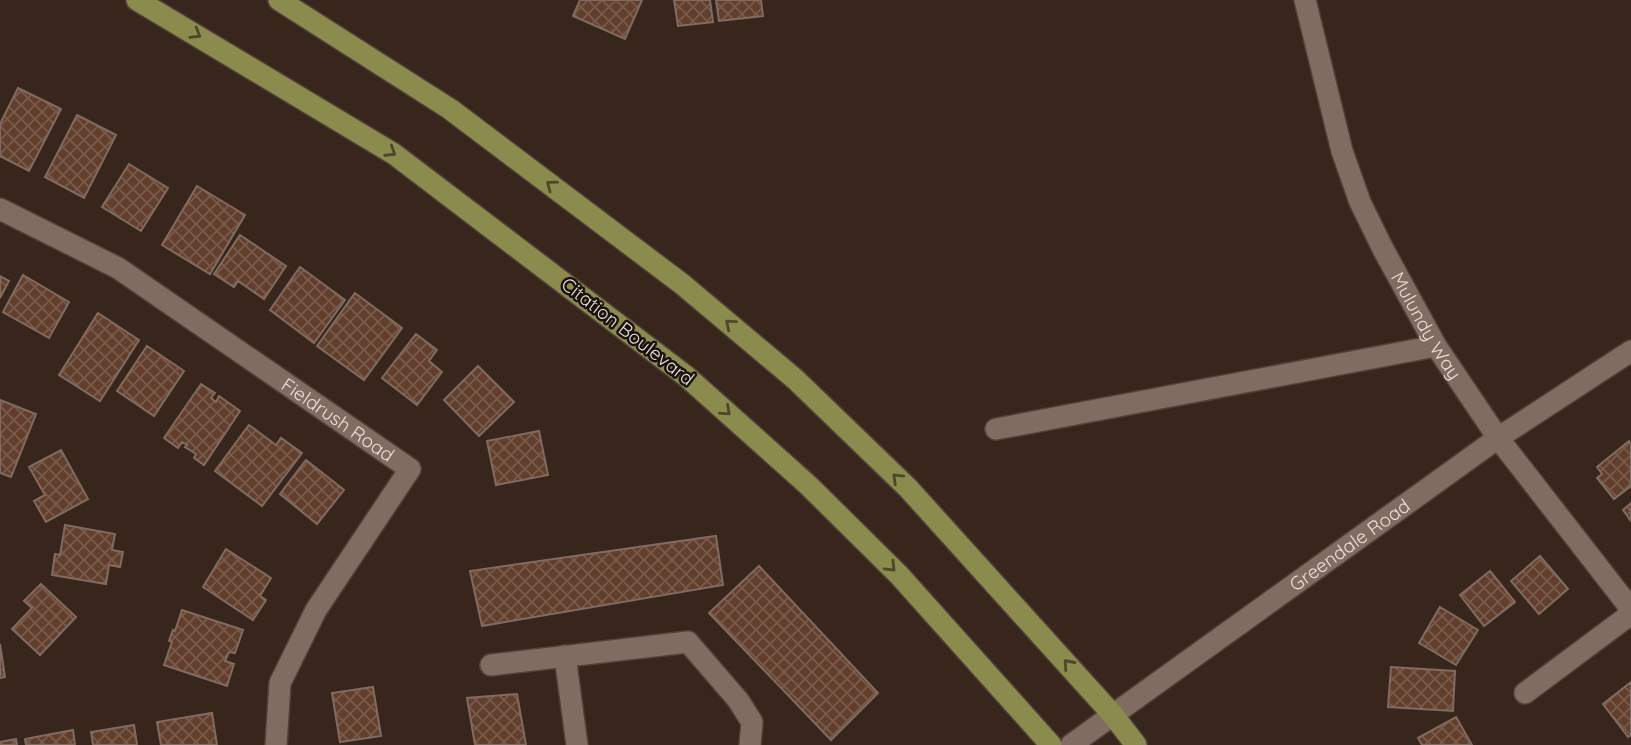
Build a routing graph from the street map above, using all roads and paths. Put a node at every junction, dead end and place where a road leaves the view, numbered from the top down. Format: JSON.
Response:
{"nodes":[{"id":1,"x":137,"y":0,"type":"edge"},
{"id":2,"x":279,"y":0,"type":"edge"},
{"id":3,"x":1305,"y":0,"type":"edge"},
{"id":4,"x":0,"y":209,"type":"edge"},
{"id":5,"x":1436,"y":346,"type":"junction"},
{"id":6,"x":1631,"y":351,"type":"edge"},
{"id":7,"x":996,"y":429,"type":"dead end"},
{"id":8,"x":1498,"y":438,"type":"junction"},
{"id":9,"x":1631,"y":612,"type":"edge"},
{"id":10,"x":565,"y":656,"type":"junction"},
{"id":11,"x":491,"y":665,"type":"dead end"},
{"id":12,"x":1525,"y":693,"type":"dead end"},
{"id":13,"x":1113,"y":715,"type":"junction"},
{"id":14,"x":276,"y":745,"type":"edge"},
{"id":15,"x":577,"y":745,"type":"edge"},
{"id":16,"x":750,"y":745,"type":"edge"},
{"id":17,"x":1051,"y":745,"type":"edge"},
{"id":18,"x":1071,"y":745,"type":"edge"},
{"id":19,"x":1136,"y":745,"type":"edge"}],
"edges":[{"from":1,"to":17,"type":"main road","name":"Citation Boulevard","one_way":true},
{"from":13,"to":2,"type":"main road","one_way":true},
{"from":3,"to":5,"type":"street","name":"Mulundy Way"},
{"from":4,"to":14,"type":"street","name":"Fieldrush Road"},
{"from":5,"to":7,"type":"street"},
{"from":5,"to":8,"type":"street","name":"Mulundy Way"},
{"from":6,"to":8,"type":"street","name":"Greendale Road"},
{"from":8,"to":9,"type":"street","name":"Mulundy Way"},
{"from":8,"to":13,"type":"street","name":"Greendale Road"},
{"from":9,"to":12,"type":"street"},
{"from":10,"to":11,"type":"street"},
{"from":10,"to":15,"type":"street"},
{"from":10,"to":16,"type":"street"},
{"from":13,"to":18,"type":"street","name":"Greendale Road"},
{"from":13,"to":19,"type":"main road"}]}
